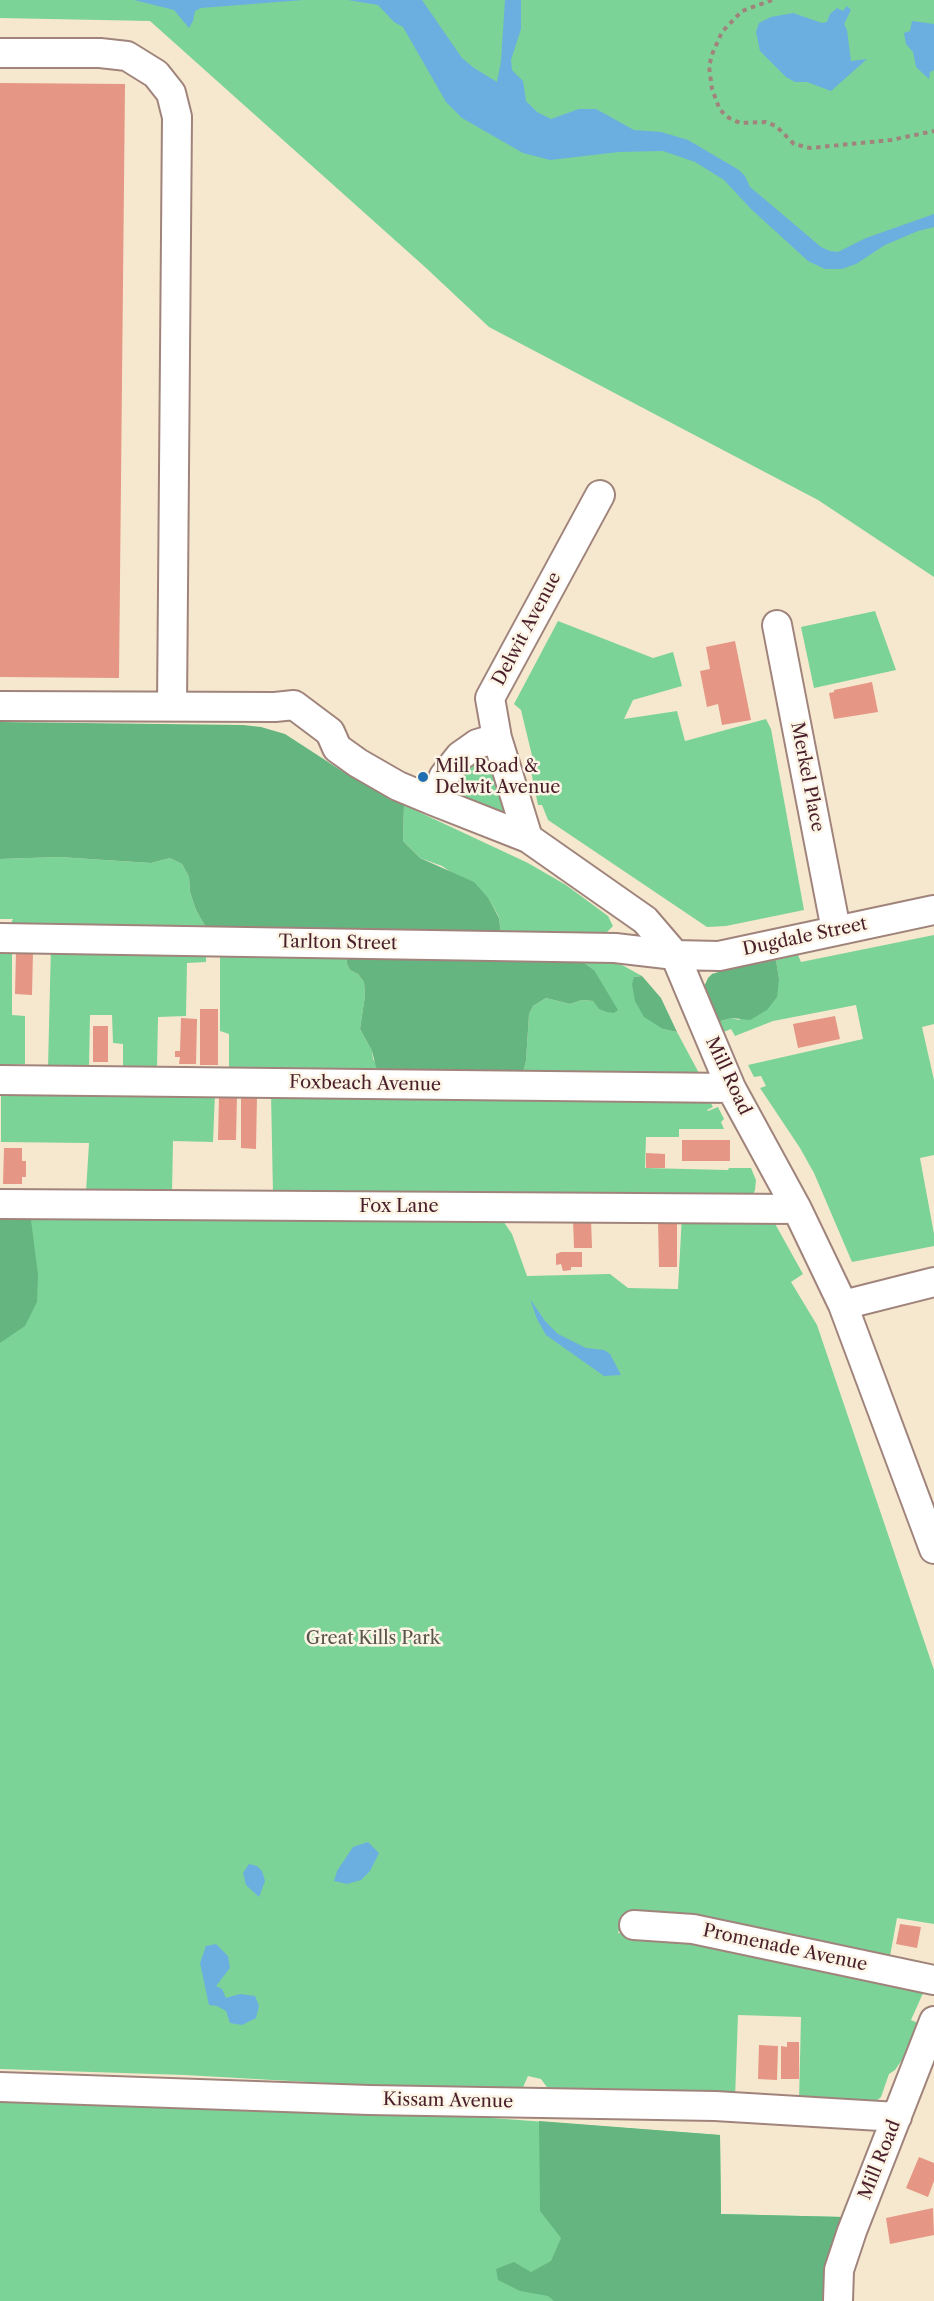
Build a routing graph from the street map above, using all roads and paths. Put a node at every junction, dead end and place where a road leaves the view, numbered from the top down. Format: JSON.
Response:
{"nodes":[{"id":1,"x":772,"y":0,"type":"edge"},
{"id":2,"x":0,"y":53,"type":"edge"},
{"id":3,"x":934,"y":131,"type":"edge"},
{"id":4,"x":600,"y":495,"type":"dead end"},
{"id":5,"x":777,"y":625,"type":"dead end"},
{"id":6,"x":0,"y":706,"type":"edge"},
{"id":7,"x":172,"y":706,"type":"junction"},
{"id":8,"x":275,"y":707,"type":"junction"},
{"id":9,"x":497,"y":738,"type":"junction"},
{"id":10,"x":337,"y":748,"type":"junction"},
{"id":11,"x":434,"y":801,"type":"junction"},
{"id":12,"x":528,"y":838,"type":"junction"},
{"id":13,"x":934,"y":910,"type":"edge"},
{"id":14,"x":836,"y":930,"type":"junction"},
{"id":15,"x":0,"y":938,"type":"edge"},
{"id":16,"x":675,"y":955,"type":"junction"},
{"id":17,"x":0,"y":1080,"type":"edge"},
{"id":18,"x":731,"y":1088,"type":"junction"},
{"id":19,"x":0,"y":1204,"type":"edge"},
{"id":20,"x":797,"y":1209,"type":"junction"},
{"id":21,"x":934,"y":1282,"type":"edge"},
{"id":22,"x":843,"y":1305,"type":"junction"},
{"id":23,"x":934,"y":1549,"type":"edge"},
{"id":24,"x":634,"y":1925,"type":"dead end"},
{"id":25,"x":934,"y":1980,"type":"edge"},
{"id":26,"x":934,"y":2021,"type":"edge"},
{"id":27,"x":0,"y":2087,"type":"edge"},
{"id":28,"x":897,"y":2117,"type":"junction"},
{"id":29,"x":838,"y":2301,"type":"edge"}],
"edges":[{"from":1,"to":3,"type":"path"},
{"from":2,"to":7,"type":"street"},
{"from":4,"to":9,"type":"street","name":"Delwit Avenue"},
{"from":5,"to":14,"type":"street","name":"Merkel Place"},
{"from":6,"to":7,"type":"street"},
{"from":7,"to":8,"type":"street"},
{"from":8,"to":10,"type":"street"},
{"from":8,"to":10,"type":"street"},
{"from":9,"to":11,"type":"street"},
{"from":9,"to":12,"type":"street","name":"Delwit Avenue"},
{"from":10,"to":11,"type":"street","name":"Mill Road"},
{"from":11,"to":12,"type":"street","name":"Mill Road"},
{"from":12,"to":16,"type":"street","name":"Mill Road"},
{"from":13,"to":14,"type":"street","name":"Dugdale Street"},
{"from":14,"to":16,"type":"street","name":"Dugdale Street"},
{"from":15,"to":16,"type":"street","name":"Tarlton Street"},
{"from":16,"to":18,"type":"street","name":"Mill Road"},
{"from":17,"to":18,"type":"street","name":"Foxbeach Avenue"},
{"from":18,"to":20,"type":"street","name":"Mill Road"},
{"from":19,"to":20,"type":"street","name":"Fox Lane"},
{"from":20,"to":22,"type":"street","name":"Mill Road"},
{"from":21,"to":22,"type":"street"},
{"from":22,"to":23,"type":"street","name":"Mill Road"},
{"from":24,"to":25,"type":"street","name":"Promenade Avenue"},
{"from":26,"to":28,"type":"street","name":"Mill Road"},
{"from":27,"to":28,"type":"street","name":"Kissam Avenue"},
{"from":28,"to":29,"type":"street","name":"Mill Road"}]}
